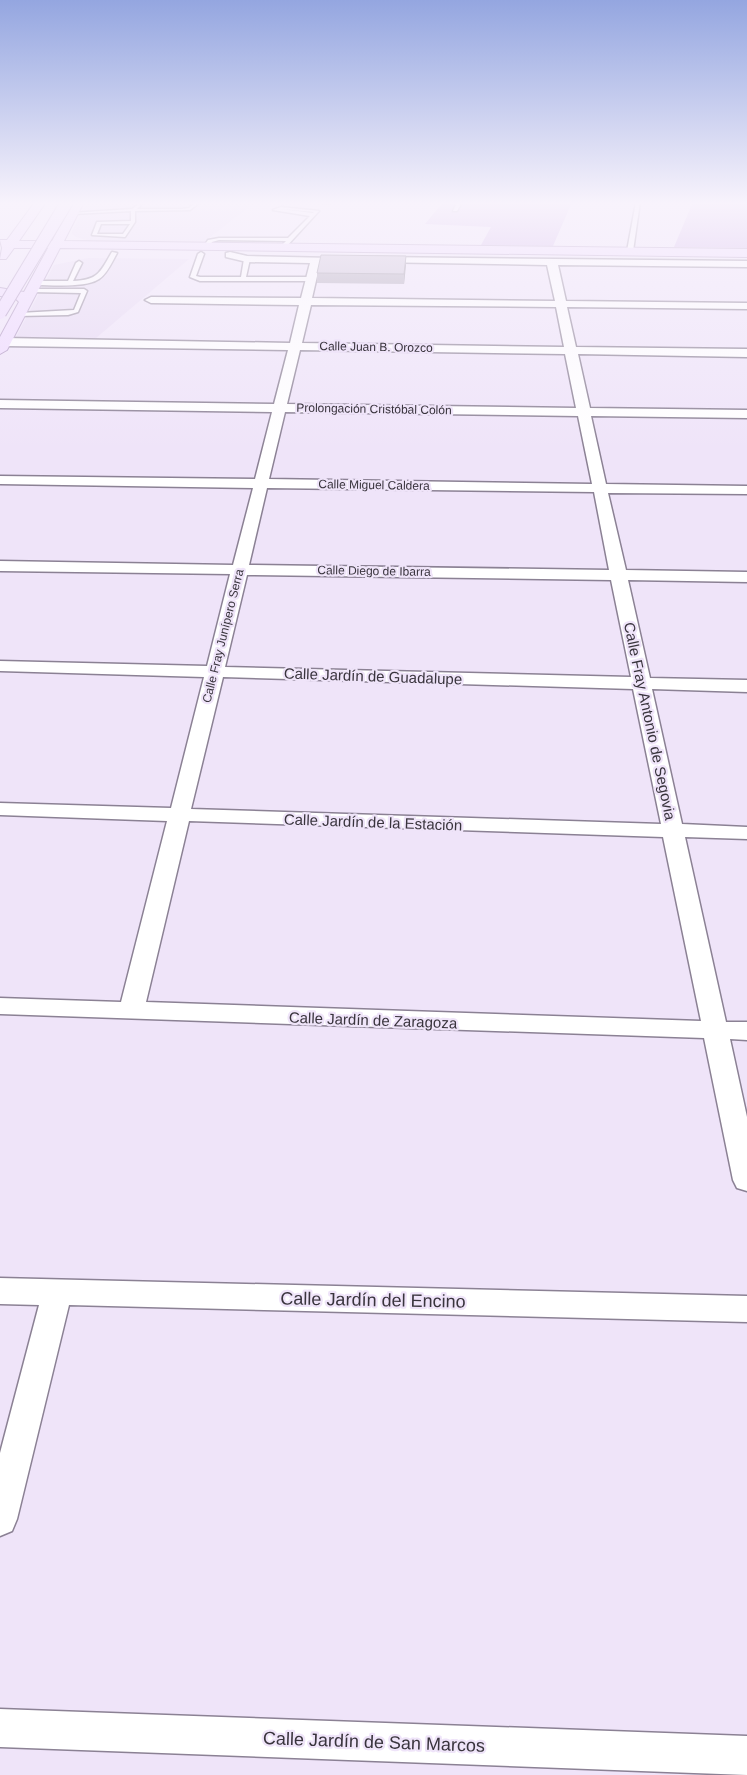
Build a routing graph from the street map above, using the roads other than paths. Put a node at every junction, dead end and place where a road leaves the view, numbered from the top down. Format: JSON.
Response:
{"nodes":[{"id":1,"x":18,"y":285,"type":"edge"},
{"id":2,"x":35,"y":285,"type":"edge"},
{"id":3,"x":65,"y":285,"type":"edge"},
{"id":4,"x":308,"y":285,"type":"edge"},
{"id":5,"x":557,"y":285,"type":"edge"},
{"id":6,"x":0,"y":292,"type":"edge"},
{"id":7,"x":28,"y":298,"type":"junction"},
{"id":8,"x":151,"y":300,"type":"dead end"},
{"id":9,"x":300,"y":301,"type":"junction"},
{"id":10,"x":561,"y":304,"type":"junction"},
{"id":11,"x":747,"y":306,"type":"edge"},
{"id":12,"x":0,"y":312,"type":"edge"},
{"id":13,"x":2,"y":346,"type":"edge"},
{"id":14,"x":294,"y":346,"type":"junction"},
{"id":15,"x":571,"y":350,"type":"junction"},
{"id":16,"x":747,"y":353,"type":"edge"},
{"id":17,"x":0,"y":404,"type":"edge"},
{"id":18,"x":279,"y":408,"type":"junction"},
{"id":19,"x":584,"y":412,"type":"junction"},
{"id":20,"x":747,"y":414,"type":"edge"},
{"id":21,"x":0,"y":480,"type":"edge"},
{"id":22,"x":261,"y":483,"type":"junction"},
{"id":23,"x":600,"y":488,"type":"junction"},
{"id":24,"x":747,"y":490,"type":"edge"},
{"id":25,"x":0,"y":566,"type":"edge"},
{"id":26,"x":240,"y":569,"type":"junction"},
{"id":27,"x":619,"y":575,"type":"junction"},
{"id":28,"x":747,"y":577,"type":"edge"},
{"id":29,"x":0,"y":666,"type":"edge"},
{"id":30,"x":215,"y":671,"type":"junction"},
{"id":31,"x":642,"y":684,"type":"junction"},
{"id":32,"x":747,"y":686,"type":"edge"},
{"id":33,"x":0,"y":809,"type":"edge"},
{"id":34,"x":179,"y":815,"type":"junction"},
{"id":35,"x":673,"y":832,"type":"junction"},
{"id":36,"x":747,"y":834,"type":"edge"},
{"id":37,"x":0,"y":1006,"type":"edge"},
{"id":38,"x":131,"y":1012,"type":"junction"},
{"id":39,"x":715,"y":1030,"type":"junction"},
{"id":40,"x":747,"y":1031,"type":"edge"},
{"id":41,"x":747,"y":1180,"type":"edge"},
{"id":42,"x":0,"y":1290,"type":"edge"},
{"id":43,"x":57,"y":1292,"type":"junction"},
{"id":44,"x":747,"y":1309,"type":"edge"},
{"id":45,"x":0,"y":1519,"type":"edge"},
{"id":46,"x":0,"y":1728,"type":"edge"},
{"id":47,"x":747,"y":1756,"type":"edge"}],
"edges":[{"from":1,"to":12,"type":"main road","bridge":true},
{"from":2,"to":7,"type":"main road"},
{"from":3,"to":7,"type":"lane"},
{"from":4,"to":9,"type":"street","name":"Calle Fray Junípero Serra"},
{"from":5,"to":10,"type":"street","name":"Calle Fray Antonio de Segovia"},
{"from":6,"to":7,"type":"main road"},
{"from":7,"to":7,"type":"lane"},
{"from":7,"to":13,"type":"main road"},
{"from":8,"to":9,"type":"street"},
{"from":9,"to":10,"type":"street"},
{"from":9,"to":14,"type":"street","name":"Calle Fray Junípero Serra"},
{"from":10,"to":11,"type":"street"},
{"from":10,"to":15,"type":"street","name":"Calle Fray Antonio de Segovia"},
{"from":13,"to":14,"type":"street","name":"Calle Juan B. Orozco"},
{"from":14,"to":15,"type":"street","name":"Calle Juan B. Orozco"},
{"from":14,"to":18,"type":"street","name":"Calle Fray Junípero Serra"},
{"from":15,"to":16,"type":"street","name":"Calle Juan B. Orozco"},
{"from":15,"to":19,"type":"street","name":"Calle Fray Antonio de Segovia"},
{"from":17,"to":18,"type":"street","name":"Prolongación Cristóbal Colón"},
{"from":18,"to":19,"type":"street","name":"Prolongación Cristóbal Colón"},
{"from":18,"to":22,"type":"street","name":"Calle Fray Junípero Serra"},
{"from":19,"to":20,"type":"street","name":"Prolongación Cristóbal Colón"},
{"from":19,"to":23,"type":"street","name":"Calle Fray Antonio de Segovia"},
{"from":21,"to":22,"type":"street","name":"Calle Miguel Caldera"},
{"from":22,"to":23,"type":"street","name":"Calle Miguel Caldera"},
{"from":22,"to":26,"type":"street","name":"Calle Fray Junípero Serra"},
{"from":23,"to":24,"type":"street","name":"Calle Miguel Caldera"},
{"from":23,"to":27,"type":"street","name":"Calle Fray Antonio de Segovia"},
{"from":25,"to":26,"type":"street","name":"Calle Diego de Ibarra"},
{"from":26,"to":27,"type":"street","name":"Calle Diego de Ibarra"},
{"from":26,"to":30,"type":"street","name":"Calle Fray Junípero Serra"},
{"from":27,"to":28,"type":"street","name":"Calle Diego de Ibarra"},
{"from":27,"to":31,"type":"street","name":"Calle Fray Antonio de Segovia"},
{"from":29,"to":30,"type":"street","name":"Calle Jardín de Guadalupe"},
{"from":30,"to":31,"type":"street","name":"Calle Jardín de Guadalupe"},
{"from":30,"to":34,"type":"street","name":"Calle Fray Junípero Serra"},
{"from":31,"to":32,"type":"street","name":"Calle Jardín de Guadalupe"},
{"from":31,"to":35,"type":"street","name":"Calle Fray Antonio de Segovia"},
{"from":33,"to":34,"type":"street","name":"Calle Jardín de la Estación"},
{"from":34,"to":35,"type":"street","name":"Calle Jardín de la Estación"},
{"from":34,"to":38,"type":"street","name":"Calle Fray Junípero Serra"},
{"from":35,"to":36,"type":"street","name":"Calle Jardín de la Estación"},
{"from":35,"to":39,"type":"street","name":"Calle Fray Antonio de Segovia"},
{"from":37,"to":38,"type":"street","name":"Calle Jardín de Zaragoza"},
{"from":38,"to":39,"type":"street","name":"Calle Jardín de Zaragoza"},
{"from":39,"to":40,"type":"street","name":"Calle Jardín de Zaragoza"},
{"from":39,"to":41,"type":"street","name":"Calle Fray Antonio de Segovia"},
{"from":42,"to":43,"type":"street","name":"Calle Jardín del Encino"},
{"from":43,"to":44,"type":"street","name":"Calle Jardín del Encino"},
{"from":43,"to":45,"type":"street"},
{"from":46,"to":47,"type":"street","name":"Calle Jardín de San Marcos"}]}
